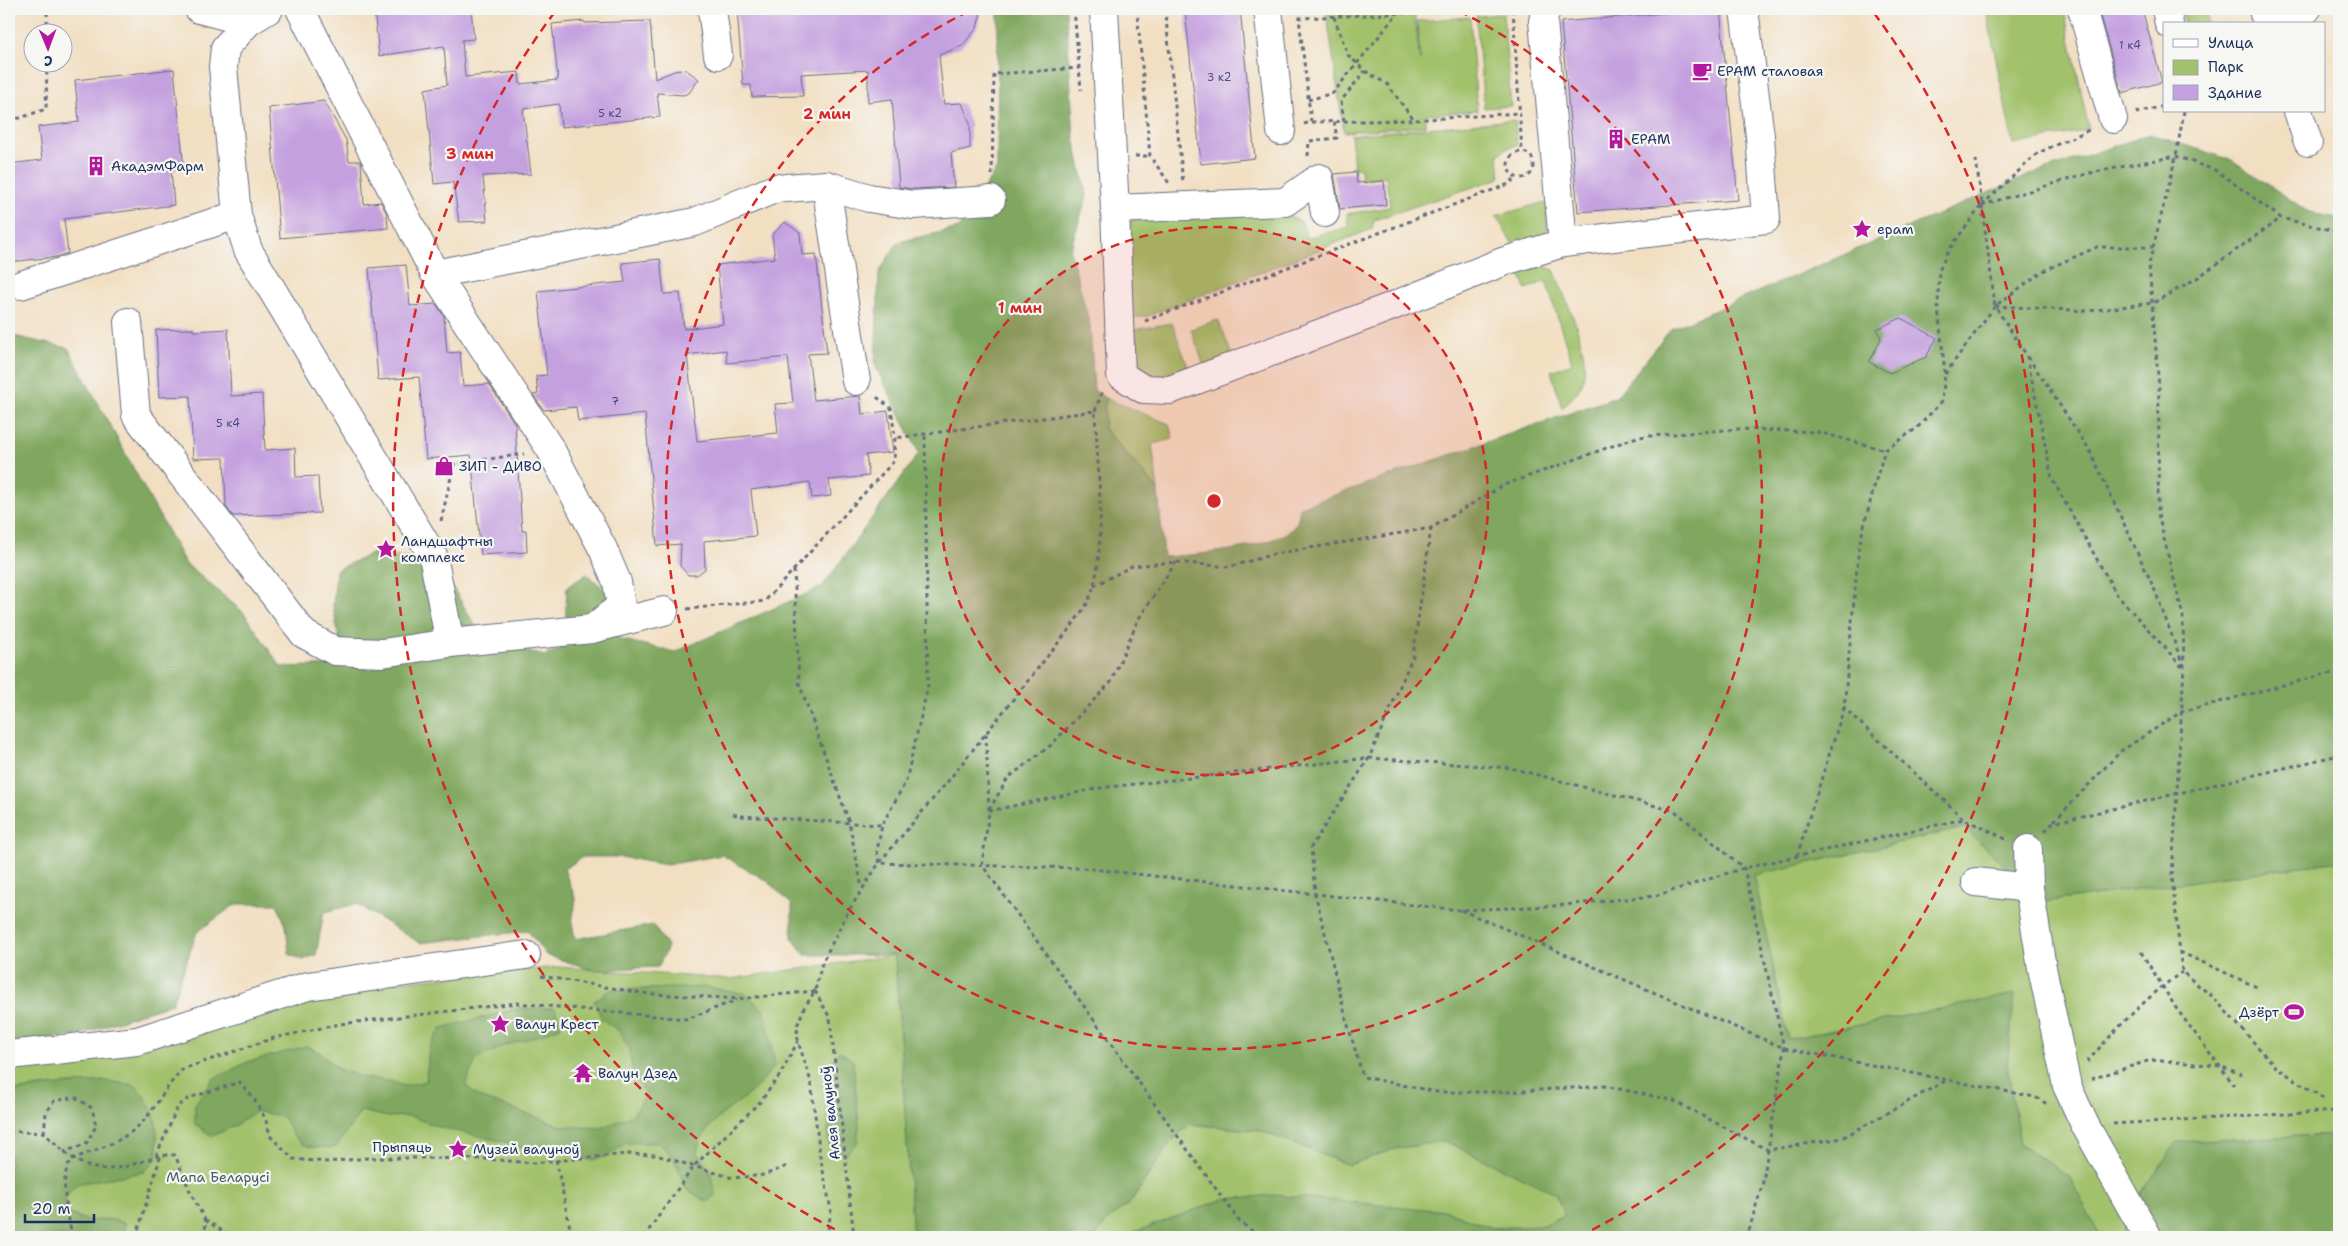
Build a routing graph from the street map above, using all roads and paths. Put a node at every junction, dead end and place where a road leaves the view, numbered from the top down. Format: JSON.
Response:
{"nodes":[{"id":1,"x":47,"y":9,"type":"edge"},
{"id":2,"x":199,"y":9,"type":"edge"},
{"id":3,"x":300,"y":9,"type":"edge"},
{"id":4,"x":712,"y":9,"type":"edge"},
{"id":5,"x":1104,"y":9,"type":"edge"},
{"id":6,"x":1137,"y":9,"type":"edge"},
{"id":7,"x":1166,"y":9,"type":"edge"},
{"id":8,"x":1268,"y":9,"type":"edge"},
{"id":9,"x":1334,"y":9,"type":"edge"},
{"id":10,"x":1401,"y":9,"type":"edge"},
{"id":11,"x":1599,"y":9,"type":"edge"},
{"id":12,"x":1744,"y":9,"type":"edge"},
{"id":13,"x":2082,"y":9,"type":"edge"},
{"id":14,"x":2166,"y":9,"type":"edge"},
{"id":15,"x":2307,"y":9,"type":"edge"},
{"id":16,"x":1455,"y":10,"type":"edge"},
{"id":17,"x":1513,"y":10,"type":"edge"},
{"id":18,"x":1556,"y":10,"type":"edge"},
{"id":19,"x":1396,"y":14,"type":"junction"},
{"id":20,"x":259,"y":15,"type":"edge"},
{"id":21,"x":2264,"y":15,"type":"edge"},
{"id":22,"x":1334,"y":17,"type":"junction"},
{"id":23,"x":47,"y":22,"type":"edge"},
{"id":24,"x":2169,"y":22,"type":"edge"},
{"id":25,"x":718,"y":55,"type":"dead end"},
{"id":26,"x":1358,"y":62,"type":"junction"},
{"id":27,"x":1079,"y":68,"type":"dead end"},
{"id":28,"x":1365,"y":71,"type":"junction"},
{"id":29,"x":47,"y":72,"type":"edge"},
{"id":30,"x":1308,"y":100,"type":"junction"},
{"id":31,"x":2163,"y":106,"type":"edge"},
{"id":32,"x":2184,"y":112,"type":"edge"},
{"id":33,"x":2298,"y":112,"type":"edge"},
{"id":34,"x":1520,"y":113,"type":"junction"},
{"id":35,"x":9,"y":119,"type":"edge"},
{"id":36,"x":2113,"y":119,"type":"junction"},
{"id":37,"x":1414,"y":120,"type":"junction"},
{"id":38,"x":1334,"y":121,"type":"junction"},
{"id":39,"x":1344,"y":121,"type":"junction"},
{"id":40,"x":1281,"y":131,"type":"dead end"},
{"id":41,"x":2308,"y":142,"type":"dead end"},
{"id":42,"x":1522,"y":151,"type":"junction"},
{"id":43,"x":2176,"y":156,"type":"junction"},
{"id":44,"x":1976,"y":160,"type":"dead end"},
{"id":45,"x":1516,"y":177,"type":"junction"},
{"id":46,"x":1319,"y":178,"type":"junction"},
{"id":47,"x":826,"y":185,"type":"junction"},
{"id":48,"x":991,"y":200,"type":"joint"},
{"id":49,"x":1186,"y":206,"type":"junction"},
{"id":50,"x":1982,"y":206,"type":"junction"},
{"id":51,"x":1115,"y":209,"type":"junction"},
{"id":52,"x":1325,"y":213,"type":"dead end"},
{"id":53,"x":237,"y":215,"type":"junction"},
{"id":54,"x":2280,"y":218,"type":"junction"},
{"id":55,"x":2339,"y":232,"type":"edge"},
{"id":56,"x":1562,"y":242,"type":"junction"},
{"id":57,"x":2154,"y":247,"type":"junction"},
{"id":58,"x":435,"y":274,"type":"junction"},
{"id":59,"x":21,"y":285,"type":"dead end"},
{"id":60,"x":2152,"y":304,"type":"junction"},
{"id":61,"x":1995,"y":306,"type":"junction"},
{"id":62,"x":128,"y":322,"type":"dead end"},
{"id":63,"x":1120,"y":325,"type":"junction"},
{"id":64,"x":2027,"y":356,"type":"junction"},
{"id":65,"x":1945,"y":374,"type":"junction"},
{"id":66,"x":856,"y":381,"type":"joint"},
{"id":67,"x":925,"y":436,"type":"junction"},
{"id":68,"x":895,"y":438,"type":"junction"},
{"id":69,"x":551,"y":450,"type":"junction"},
{"id":70,"x":1885,"y":450,"type":"junction"},
{"id":71,"x":1431,"y":528,"type":"junction"},
{"id":72,"x":433,"y":556,"type":"junction"},
{"id":73,"x":1176,"y":562,"type":"junction"},
{"id":74,"x":794,"y":569,"type":"junction"},
{"id":75,"x":1093,"y":586,"type":"junction"},
{"id":76,"x":664,"y":611,"type":"joint"},
{"id":77,"x":592,"y":629,"type":"junction"},
{"id":78,"x":450,"y":643,"type":"junction"},
{"id":79,"x":2184,"y":668,"type":"junction"},
{"id":80,"x":2339,"y":673,"type":"edge"},
{"id":81,"x":1844,"y":708,"type":"junction"},
{"id":82,"x":2181,"y":712,"type":"junction"},
{"id":83,"x":986,"y":733,"type":"junction"},
{"id":84,"x":2339,"y":755,"type":"edge"},
{"id":85,"x":1369,"y":758,"type":"junction"},
{"id":86,"x":2175,"y":794,"type":"junction"},
{"id":87,"x":989,"y":811,"type":"junction"},
{"id":88,"x":733,"y":814,"type":"dead end"},
{"id":89,"x":1964,"y":819,"type":"junction"},
{"id":90,"x":849,"y":822,"type":"junction"},
{"id":91,"x":2053,"y":823,"type":"junction"},
{"id":92,"x":882,"y":825,"type":"junction"},
{"id":93,"x":2028,"y":849,"type":"junction"},
{"id":94,"x":1797,"y":856,"type":"junction"},
{"id":95,"x":879,"y":863,"type":"junction"},
{"id":96,"x":982,"y":865,"type":"junction"},
{"id":97,"x":1744,"y":868,"type":"junction"},
{"id":98,"x":1976,"y":882,"type":"dead end"},
{"id":99,"x":2029,"y":888,"type":"junction"},
{"id":100,"x":863,"y":889,"type":"junction"},
{"id":101,"x":1315,"y":894,"type":"junction"},
{"id":102,"x":1459,"y":910,"type":"junction"},
{"id":103,"x":2141,"y":952,"type":"dead end"},
{"id":104,"x":2179,"y":952,"type":"junction"},
{"id":105,"x":530,"y":965,"type":"joint"},
{"id":106,"x":2182,"y":972,"type":"junction"},
{"id":107,"x":2164,"y":985,"type":"junction"},
{"id":108,"x":2259,"y":988,"type":"dead end"},
{"id":109,"x":815,"y":991,"type":"junction"},
{"id":110,"x":738,"y":999,"type":"junction"},
{"id":111,"x":798,"y":1041,"type":"junction"},
{"id":112,"x":1784,"y":1048,"type":"junction"},
{"id":113,"x":9,"y":1055,"type":"edge"},
{"id":114,"x":2220,"y":1066,"type":"junction"},
{"id":115,"x":2241,"y":1074,"type":"dead end"},
{"id":116,"x":1947,"y":1080,"type":"junction"},
{"id":117,"x":2234,"y":1085,"type":"dead end"},
{"id":118,"x":2059,"y":1096,"type":"junction"},
{"id":119,"x":2035,"y":1097,"type":"junction"},
{"id":120,"x":2326,"y":1100,"type":"dead end"},
{"id":121,"x":2339,"y":1111,"type":"edge"},
{"id":122,"x":2085,"y":1125,"type":"junction"},
{"id":123,"x":9,"y":1131,"type":"edge"},
{"id":124,"x":44,"y":1133,"type":"junction"},
{"id":125,"x":1768,"y":1150,"type":"junction"},
{"id":126,"x":64,"y":1152,"type":"junction"},
{"id":127,"x":162,"y":1154,"type":"junction"},
{"id":128,"x":156,"y":1156,"type":"junction"},
{"id":129,"x":72,"y":1159,"type":"junction"},
{"id":130,"x":556,"y":1160,"type":"junction"},
{"id":131,"x":790,"y":1165,"type":"dead end"},
{"id":132,"x":694,"y":1166,"type":"junction"},
{"id":133,"x":205,"y":1220,"type":"junction"},
{"id":134,"x":72,"y":1237,"type":"edge"},
{"id":135,"x":136,"y":1237,"type":"edge"},
{"id":136,"x":206,"y":1237,"type":"edge"},
{"id":137,"x":232,"y":1237,"type":"edge"},
{"id":138,"x":574,"y":1237,"type":"edge"},
{"id":139,"x":644,"y":1237,"type":"edge"},
{"id":140,"x":827,"y":1237,"type":"edge"},
{"id":141,"x":854,"y":1237,"type":"edge"},
{"id":142,"x":1260,"y":1237,"type":"edge"},
{"id":143,"x":1747,"y":1237,"type":"edge"},
{"id":144,"x":2148,"y":1237,"type":"edge"}],
"edges":[{"from":1,"to":23,"type":"path"},
{"from":2,"to":20,"type":"lane"},
{"from":3,"to":58,"type":"lane"},
{"from":4,"to":25,"type":"lane"},
{"from":5,"to":51,"type":"lane"},
{"from":6,"to":49,"type":"path"},
{"from":7,"to":49,"type":"path"},
{"from":8,"to":40,"type":"lane"},
{"from":9,"to":22,"type":"path"},
{"from":10,"to":19,"type":"path"},
{"from":11,"to":18,"type":"path"},
{"from":12,"to":56,"type":"lane"},
{"from":13,"to":36,"type":"lane"},
{"from":14,"to":24,"type":"lane"},
{"from":15,"to":21,"type":"lane"},
{"from":16,"to":17,"type":"path"},
{"from":16,"to":19,"type":"path"},
{"from":17,"to":34,"type":"path"},
{"from":18,"to":56,"type":"lane"},
{"from":19,"to":22,"type":"path"},
{"from":19,"to":26,"type":"path"},
{"from":20,"to":53,"type":"lane"},
{"from":22,"to":26,"type":"path"},
{"from":22,"to":30,"type":"path"},
{"from":26,"to":28,"type":"path"},
{"from":26,"to":30,"type":"path"},
{"from":27,"to":48,"type":"path"},
{"from":28,"to":37,"type":"path"},
{"from":28,"to":39,"type":"path"},
{"from":29,"to":35,"type":"path"},
{"from":30,"to":38,"type":"path"},
{"from":31,"to":36,"type":"path"},
{"from":32,"to":43,"type":"path"},
{"from":33,"to":41,"type":"lane"},
{"from":34,"to":37,"type":"path"},
{"from":34,"to":42,"type":"path"},
{"from":36,"to":50,"type":"path"},
{"from":37,"to":39,"type":"path"},
{"from":38,"to":39,"type":"path"},
{"from":38,"to":46,"type":"path"},
{"from":42,"to":45,"type":"path"},
{"from":42,"to":45,"type":"path"},
{"from":43,"to":50,"type":"path"},
{"from":43,"to":54,"type":"path"},
{"from":43,"to":57,"type":"path"},
{"from":44,"to":50,"type":"path"},
{"from":45,"to":63,"type":"path"},
{"from":46,"to":49,"type":"lane"},
{"from":46,"to":52,"type":"lane"},
{"from":47,"to":48,"type":"lane"},
{"from":47,"to":58,"type":"lane"},
{"from":47,"to":66,"type":"lane"},
{"from":49,"to":51,"type":"lane"},
{"from":50,"to":61,"type":"path"},
{"from":50,"to":65,"type":"path"},
{"from":51,"to":63,"type":"lane"},
{"from":53,"to":59,"type":"lane"},
{"from":53,"to":72,"type":"lane"},
{"from":54,"to":55,"type":"path"},
{"from":54,"to":60,"type":"path"},
{"from":56,"to":63,"type":"lane"},
{"from":57,"to":60,"type":"path"},
{"from":57,"to":61,"type":"path"},
{"from":58,"to":69,"type":"lane"},
{"from":60,"to":61,"type":"path"},
{"from":60,"to":79,"type":"path"},
{"from":61,"to":64,"type":"path"},
{"from":61,"to":65,"type":"path"},
{"from":62,"to":78,"type":"lane"},
{"from":64,"to":79,"type":"path"},
{"from":64,"to":79,"type":"path"},
{"from":65,"to":70,"type":"path"},
{"from":66,"to":68,"type":"path"},
{"from":67,"to":68,"type":"path"},
{"from":67,"to":75,"type":"path"},
{"from":67,"to":92,"type":"path"},
{"from":68,"to":74,"type":"path"},
{"from":69,"to":72,"type":"path"},
{"from":69,"to":77,"type":"lane"},
{"from":70,"to":71,"type":"path"},
{"from":70,"to":81,"type":"path"},
{"from":71,"to":73,"type":"path"},
{"from":71,"to":85,"type":"path"},
{"from":72,"to":78,"type":"lane"},
{"from":73,"to":75,"type":"path"},
{"from":73,"to":87,"type":"path"},
{"from":74,"to":76,"type":"path"},
{"from":74,"to":90,"type":"path"},
{"from":75,"to":83,"type":"path"},
{"from":76,"to":77,"type":"lane"},
{"from":77,"to":78,"type":"lane"},
{"from":79,"to":82,"type":"path"},
{"from":80,"to":82,"type":"path"},
{"from":81,"to":89,"type":"path"},
{"from":81,"to":94,"type":"path"},
{"from":82,"to":86,"type":"path"},
{"from":82,"to":91,"type":"path"},
{"from":83,"to":87,"type":"path"},
{"from":83,"to":95,"type":"path"},
{"from":84,"to":86,"type":"path"},
{"from":85,"to":87,"type":"path"},
{"from":85,"to":97,"type":"path"},
{"from":85,"to":101,"type":"path"},
{"from":86,"to":91,"type":"path"},
{"from":86,"to":104,"type":"path"},
{"from":87,"to":96,"type":"path"},
{"from":88,"to":90,"type":"path"},
{"from":89,"to":93,"type":"path"},
{"from":89,"to":94,"type":"path"},
{"from":90,"to":92,"type":"path"},
{"from":90,"to":100,"type":"path"},
{"from":91,"to":93,"type":"path"},
{"from":92,"to":95,"type":"path"},
{"from":93,"to":99,"type":"lane"},
{"from":94,"to":97,"type":"path"},
{"from":95,"to":96,"type":"path"},
{"from":95,"to":100,"type":"path"},
{"from":96,"to":101,"type":"path"},
{"from":96,"to":142,"type":"path"},
{"from":97,"to":102,"type":"path"},
{"from":97,"to":112,"type":"path"},
{"from":98,"to":99,"type":"lane"},
{"from":99,"to":118,"type":"lane"},
{"from":100,"to":109,"type":"path"},
{"from":101,"to":102,"type":"path"},
{"from":101,"to":125,"type":"path"},
{"from":102,"to":112,"type":"path"},
{"from":103,"to":107,"type":"path"},
{"from":104,"to":106,"type":"path"},
{"from":104,"to":108,"type":"path"},
{"from":105,"to":110,"type":"path"},
{"from":105,"to":113,"type":"lane"},
{"from":106,"to":107,"type":"path"},
{"from":106,"to":120,"type":"path"},
{"from":107,"to":114,"type":"path"},
{"from":107,"to":118,"type":"path"},
{"from":109,"to":110,"type":"path"},
{"from":109,"to":111,"type":"path"},
{"from":109,"to":141,"type":"path","name":"Алея валуноў"},
{"from":110,"to":129,"type":"path"},
{"from":111,"to":132,"type":"path"},
{"from":111,"to":140,"type":"path"},
{"from":112,"to":116,"type":"path"},
{"from":112,"to":125,"type":"path"},
{"from":114,"to":115,"type":"path"},
{"from":114,"to":117,"type":"path"},
{"from":114,"to":118,"type":"path"},
{"from":116,"to":119,"type":"path"},
{"from":116,"to":125,"type":"path"},
{"from":118,"to":119,"type":"path"},
{"from":118,"to":119,"type":"path"},
{"from":118,"to":122,"type":"lane"},
{"from":121,"to":122,"type":"path"},
{"from":122,"to":144,"type":"lane"},
{"from":123,"to":124,"type":"path"},
{"from":124,"to":126,"type":"path"},
{"from":124,"to":126,"type":"path"},
{"from":125,"to":143,"type":"path"},
{"from":126,"to":129,"type":"path"},
{"from":127,"to":128,"type":"path"},
{"from":127,"to":133,"type":"path"},
{"from":127,"to":135,"type":"path"},
{"from":128,"to":129,"type":"path"},
{"from":128,"to":130,"type":"path","name":"Прыпяць"},
{"from":129,"to":134,"type":"path"},
{"from":130,"to":132,"type":"path","name":"Прыпяць"},
{"from":130,"to":138,"type":"path"},
{"from":131,"to":132,"type":"path","name":"Прыпяць"},
{"from":132,"to":139,"type":"path"},
{"from":133,"to":136,"type":"path"},
{"from":133,"to":137,"type":"path"}]}
